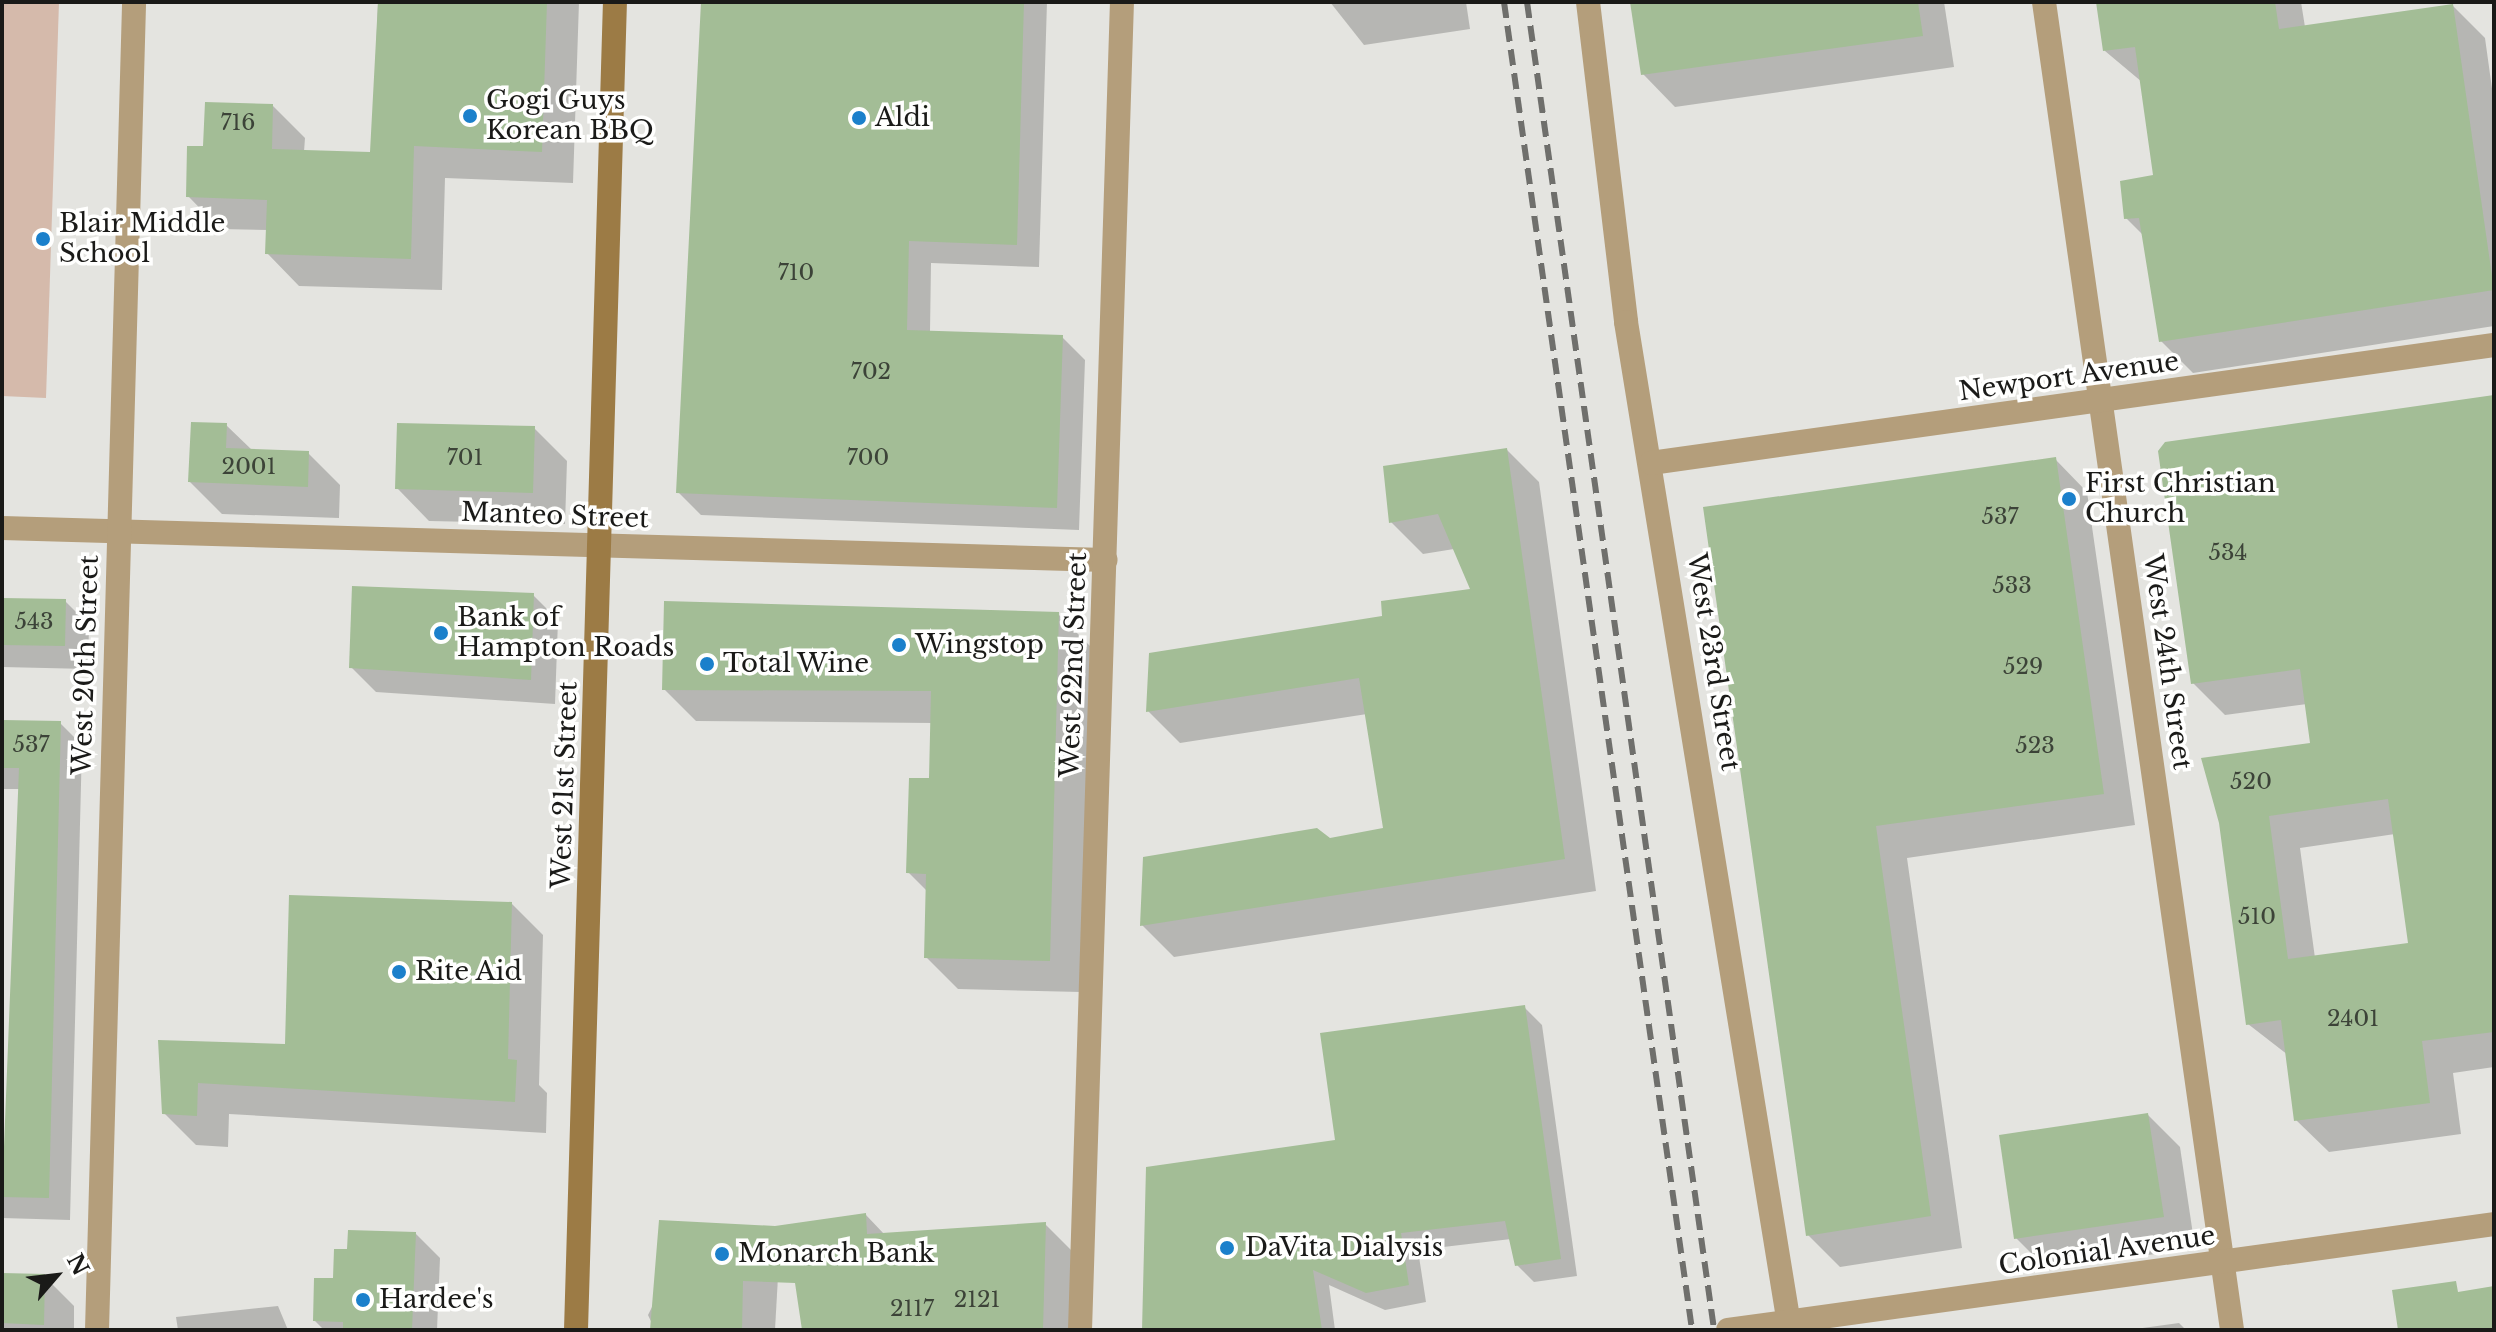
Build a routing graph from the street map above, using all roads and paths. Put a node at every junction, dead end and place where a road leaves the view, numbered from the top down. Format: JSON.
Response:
{"nodes":[{"id":1,"x":134,"y":2,"type":"edge"},
{"id":2,"x":615,"y":2,"type":"edge"},
{"id":3,"x":1122,"y":2,"type":"edge"},
{"id":4,"x":1588,"y":2,"type":"edge"},
{"id":5,"x":2044,"y":2,"type":"edge"},
{"id":6,"x":2494,"y":345,"type":"edge"},
{"id":7,"x":2102,"y":400,"type":"junction"},
{"id":8,"x":1651,"y":463,"type":"junction"},
{"id":9,"x":2,"y":528,"type":"edge"},
{"id":10,"x":118,"y":532,"type":"junction"},
{"id":11,"x":598,"y":546,"type":"junction"},
{"id":12,"x":1106,"y":560,"type":"junction"},
{"id":13,"x":2494,"y":1224,"type":"edge"},
{"id":14,"x":2222,"y":1263,"type":"junction"},
{"id":15,"x":1790,"y":1325,"type":"edge"},
{"id":16,"x":97,"y":1330,"type":"edge"},
{"id":17,"x":576,"y":1330,"type":"edge"},
{"id":18,"x":1080,"y":1330,"type":"edge"},
{"id":19,"x":1728,"y":1330,"type":"edge"},
{"id":20,"x":2232,"y":1330,"type":"edge"}],
"edges":[{"from":1,"to":10,"type":"street","name":"West 20th Street"},
{"from":2,"to":11,"type":"main road","name":"West 21st Street"},
{"from":3,"to":12,"type":"street","name":"West 22nd Street"},
{"from":4,"to":8,"type":"street","name":"West 23rd Street"},
{"from":5,"to":7,"type":"street","name":"West 24th Street"},
{"from":6,"to":7,"type":"street","name":"Newport Avenue"},
{"from":7,"to":8,"type":"street","name":"Newport Avenue"},
{"from":7,"to":14,"type":"street","name":"West 24th Street"},
{"from":8,"to":15,"type":"street","name":"West 23rd Street"},
{"from":9,"to":10,"type":"street","name":"Manteo Street"},
{"from":10,"to":11,"type":"street","name":"Manteo Street"},
{"from":10,"to":16,"type":"street","name":"West 20th Street"},
{"from":11,"to":12,"type":"street","name":"Manteo Street"},
{"from":11,"to":17,"type":"main road","name":"West 21st Street"},
{"from":12,"to":18,"type":"street","name":"West 22nd Street"},
{"from":13,"to":14,"type":"street","name":"Colonial Avenue"},
{"from":14,"to":15,"type":"street","name":"Colonial Avenue"},
{"from":14,"to":20,"type":"street","name":"West 24th Street"},
{"from":15,"to":19,"type":"street","name":"Colonial Avenue"}]}
